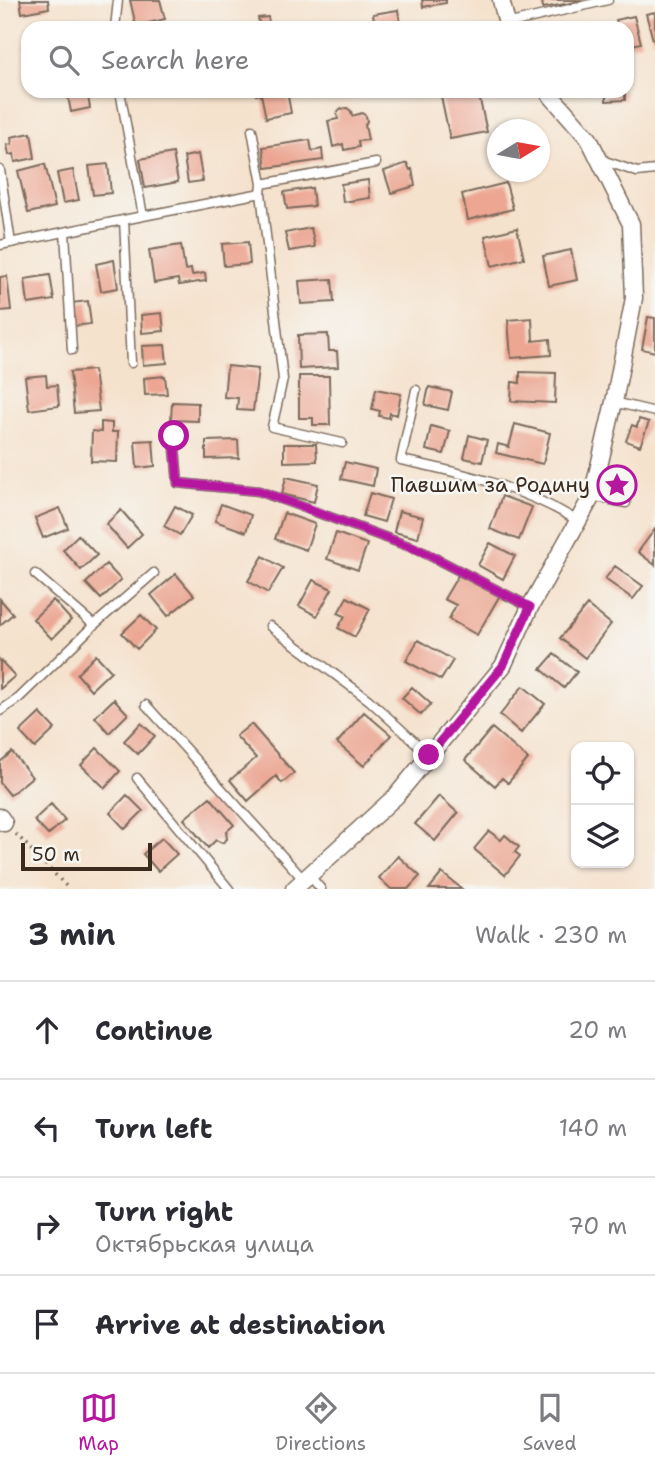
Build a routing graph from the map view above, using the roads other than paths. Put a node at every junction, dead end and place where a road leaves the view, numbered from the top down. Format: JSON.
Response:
{"nodes":[{"id":1,"x":118,"y":0,"type":"edge"},
{"id":2,"x":501,"y":0,"type":"edge"},
{"id":3,"x":608,"y":0,"type":"edge"},
{"id":4,"x":116,"y":21,"type":"edge"},
{"id":5,"x":506,"y":21,"type":"edge"},
{"id":6,"x":526,"y":21,"type":"edge"},
{"id":7,"x":121,"y":98,"type":"edge"},
{"id":8,"x":553,"y":98,"type":"edge"},
{"id":9,"x":252,"y":130,"type":"dead end"},
{"id":10,"x":599,"y":159,"type":"junction"},
{"id":11,"x":376,"y":163,"type":"dead end"},
{"id":12,"x":0,"y":170,"type":"edge"},
{"id":13,"x":655,"y":170,"type":"edge"},
{"id":14,"x":262,"y":188,"type":"junction"},
{"id":15,"x":143,"y":216,"type":"junction"},
{"id":16,"x":124,"y":220,"type":"junction"},
{"id":17,"x":65,"y":232,"type":"junction"},
{"id":18,"x":11,"y":243,"type":"junction"},
{"id":19,"x":0,"y":245,"type":"edge"},
{"id":20,"x":72,"y":350,"type":"dead end"},
{"id":21,"x":131,"y":363,"type":"dead end"},
{"id":22,"x":416,"y":390,"type":"dead end"},
{"id":23,"x":614,"y":402,"type":"junction"},
{"id":24,"x":655,"y":412,"type":"edge"},
{"id":25,"x":174,"y":436,"type":"dead end"},
{"id":26,"x":342,"y":443,"type":"dead end"},
{"id":27,"x":592,"y":496,"type":"junction"},
{"id":28,"x":626,"y":503,"type":"dead end"},
{"id":29,"x":578,"y":521,"type":"junction"},
{"id":30,"x":154,"y":573,"type":"dead end"},
{"id":31,"x":35,"y":574,"type":"dead end"},
{"id":32,"x":530,"y":607,"type":"junction"},
{"id":33,"x":94,"y":625,"type":"junction"},
{"id":34,"x":270,"y":626,"type":"dead end"},
{"id":35,"x":146,"y":705,"type":"dead end"},
{"id":36,"x":0,"y":711,"type":"edge"},
{"id":37,"x":429,"y":755,"type":"junction"},
{"id":38,"x":137,"y":779,"type":"dead end"},
{"id":39,"x":302,"y":881,"type":"edge"},
{"id":40,"x":229,"y":889,"type":"edge"},
{"id":41,"x":321,"y":889,"type":"edge"}],
"edges":[{"from":1,"to":4,"type":"lane"},
{"from":2,"to":5,"type":"street"},
{"from":3,"to":6,"type":"lane"},
{"from":7,"to":15,"type":"lane"},
{"from":8,"to":10,"type":"street"},
{"from":9,"to":14,"type":"lane"},
{"from":10,"to":13,"type":"lane"},
{"from":10,"to":23,"type":"street"},
{"from":11,"to":14,"type":"lane"},
{"from":12,"to":18,"type":"lane"},
{"from":14,"to":15,"type":"lane"},
{"from":14,"to":26,"type":"lane"},
{"from":15,"to":16,"type":"lane"},
{"from":16,"to":17,"type":"lane"},
{"from":16,"to":21,"type":"lane"},
{"from":17,"to":18,"type":"lane"},
{"from":17,"to":20,"type":"lane"},
{"from":18,"to":19,"type":"lane"},
{"from":22,"to":29,"type":"lane"},
{"from":23,"to":24,"type":"lane"},
{"from":23,"to":27,"type":"street"},
{"from":25,"to":32,"type":"lane"},
{"from":27,"to":28,"type":"lane"},
{"from":27,"to":29,"type":"street"},
{"from":29,"to":32,"type":"street"},
{"from":30,"to":33,"type":"lane"},
{"from":31,"to":33,"type":"lane"},
{"from":32,"to":37,"type":"street"},
{"from":33,"to":36,"type":"lane"},
{"from":34,"to":37,"type":"lane"},
{"from":35,"to":39,"type":"lane"},
{"from":37,"to":39,"type":"street"},
{"from":38,"to":40,"type":"lane"},
{"from":39,"to":41,"type":"lane"}]}
